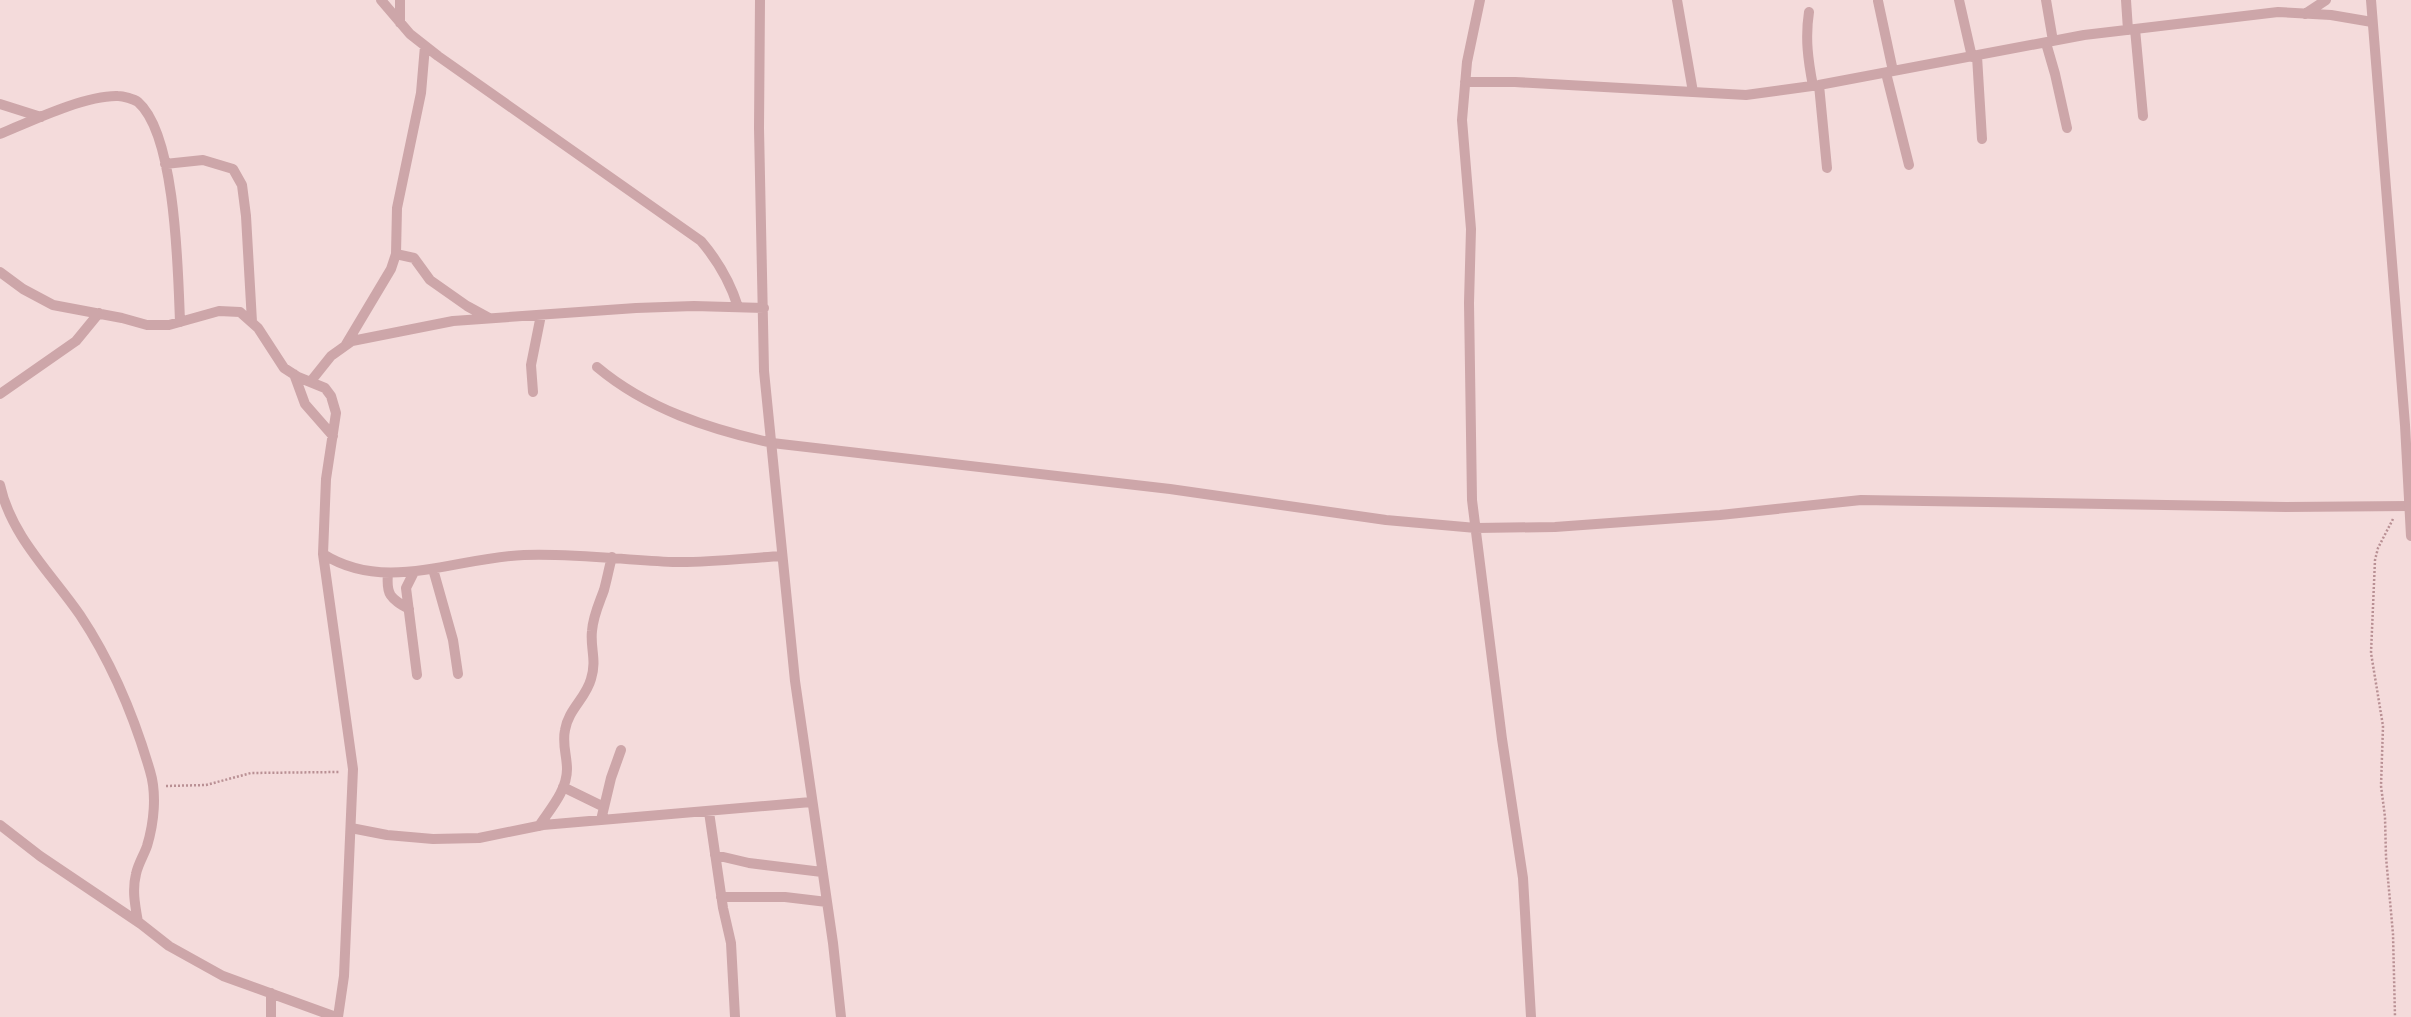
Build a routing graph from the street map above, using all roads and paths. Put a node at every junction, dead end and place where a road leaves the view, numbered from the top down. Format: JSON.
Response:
{"nodes":[{"id":1,"x":380,"y":0,"type":"edge"},
{"id":2,"x":400,"y":0,"type":"edge"},
{"id":3,"x":760,"y":0,"type":"edge"},
{"id":4,"x":1480,"y":0,"type":"edge"},
{"id":5,"x":1676,"y":0,"type":"edge"},
{"id":6,"x":1959,"y":0,"type":"edge"},
{"id":7,"x":2046,"y":0,"type":"edge"},
{"id":8,"x":2126,"y":0,"type":"edge"},
{"id":9,"x":2326,"y":0,"type":"edge"},
{"id":10,"x":2371,"y":0,"type":"edge"},
{"id":11,"x":1878,"y":1,"type":"edge"},
{"id":12,"x":1809,"y":12,"type":"dead end"},
{"id":13,"x":2304,"y":14,"type":"junction"},
{"id":14,"x":2372,"y":22,"type":"junction"},
{"id":15,"x":400,"y":23,"type":"junction"},
{"id":16,"x":2131,"y":29,"type":"junction"},
{"id":17,"x":2049,"y":42,"type":"junction"},
{"id":18,"x":424,"y":46,"type":"junction"},
{"id":19,"x":1975,"y":57,"type":"junction"},
{"id":20,"x":1889,"y":72,"type":"junction"},
{"id":21,"x":1465,"y":82,"type":"junction"},
{"id":22,"x":1816,"y":85,"type":"junction"},
{"id":23,"x":1693,"y":92,"type":"junction"},
{"id":24,"x":0,"y":104,"type":"edge"},
{"id":25,"x":2143,"y":116,"type":"dead end"},
{"id":26,"x":41,"y":117,"type":"junction"},
{"id":27,"x":2067,"y":128,"type":"dead end"},
{"id":28,"x":0,"y":134,"type":"edge"},
{"id":29,"x":1982,"y":138,"type":"dead end"},
{"id":30,"x":165,"y":164,"type":"junction"},
{"id":31,"x":1909,"y":165,"type":"dead end"},
{"id":32,"x":1827,"y":168,"type":"dead end"},
{"id":33,"x":396,"y":254,"type":"junction"},
{"id":34,"x":0,"y":272,"type":"edge"},
{"id":35,"x":738,"y":307,"type":"junction"},
{"id":36,"x":764,"y":308,"type":"junction"},
{"id":37,"x":99,"y":313,"type":"junction"},
{"id":38,"x":541,"y":315,"type":"junction"},
{"id":39,"x":489,"y":318,"type":"junction"},
{"id":40,"x":180,"y":322,"type":"junction"},
{"id":41,"x":252,"y":322,"type":"junction"},
{"id":42,"x":345,"y":347,"type":"junction"},
{"id":43,"x":597,"y":367,"type":"dead end"},
{"id":44,"x":294,"y":374,"type":"junction"},
{"id":45,"x":311,"y":381,"type":"junction"},
{"id":46,"x":533,"y":392,"type":"dead end"},
{"id":47,"x":0,"y":394,"type":"edge"},
{"id":48,"x":333,"y":436,"type":"junction"},
{"id":49,"x":772,"y":443,"type":"junction"},
{"id":50,"x":0,"y":485,"type":"edge"},
{"id":51,"x":2404,"y":506,"type":"junction"},
{"id":52,"x":1476,"y":528,"type":"junction"},
{"id":53,"x":2411,"y":536,"type":"edge"},
{"id":54,"x":323,"y":554,"type":"junction"},
{"id":55,"x":782,"y":556,"type":"junction"},
{"id":56,"x":612,"y":557,"type":"junction"},
{"id":57,"x":433,"y":569,"type":"junction"},
{"id":58,"x":414,"y":572,"type":"junction"},
{"id":59,"x":388,"y":573,"type":"junction"},
{"id":60,"x":409,"y":609,"type":"junction"},
{"id":61,"x":458,"y":674,"type":"dead end"},
{"id":62,"x":417,"y":675,"type":"dead end"},
{"id":63,"x":621,"y":750,"type":"dead end"},
{"id":64,"x":353,"y":776,"type":"junction"},
{"id":65,"x":564,"y":787,"type":"junction"},
{"id":66,"x":155,"y":788,"type":"junction"},
{"id":67,"x":812,"y":802,"type":"junction"},
{"id":68,"x":604,"y":807,"type":"junction"},
{"id":69,"x":709,"y":812,"type":"junction"},
{"id":70,"x":601,"y":820,"type":"junction"},
{"id":71,"x":0,"y":825,"type":"edge"},
{"id":72,"x":539,"y":826,"type":"junction"},
{"id":73,"x":351,"y":828,"type":"junction"},
{"id":74,"x":715,"y":855,"type":"junction"},
{"id":75,"x":822,"y":872,"type":"junction"},
{"id":76,"x":721,"y":897,"type":"junction"},
{"id":77,"x":826,"y":902,"type":"junction"},
{"id":78,"x":138,"y":922,"type":"junction"},
{"id":79,"x":271,"y":993,"type":"junction"},
{"id":80,"x":271,"y":1017,"type":"edge"},
{"id":81,"x":337,"y":1017,"type":"edge"},
{"id":82,"x":735,"y":1017,"type":"edge"},
{"id":83,"x":841,"y":1017,"type":"edge"},
{"id":84,"x":1531,"y":1017,"type":"edge"},
{"id":85,"x":2395,"y":1017,"type":"edge"}],
"edges":[{"from":1,"to":15,"type":"street"},
{"from":2,"to":15,"type":"street"},
{"from":3,"to":36,"type":"street"},
{"from":4,"to":21,"type":"street"},
{"from":5,"to":23,"type":"street"},
{"from":6,"to":19,"type":"street"},
{"from":7,"to":17,"type":"street"},
{"from":8,"to":16,"type":"street"},
{"from":9,"to":13,"type":"street"},
{"from":10,"to":14,"type":"street"},
{"from":11,"to":20,"type":"street"},
{"from":12,"to":22,"type":"street"},
{"from":13,"to":14,"type":"street"},
{"from":13,"to":16,"type":"street"},
{"from":14,"to":51,"type":"street"},
{"from":15,"to":18,"type":"street"},
{"from":16,"to":17,"type":"street"},
{"from":16,"to":25,"type":"street"},
{"from":17,"to":19,"type":"street"},
{"from":17,"to":27,"type":"street"},
{"from":18,"to":33,"type":"street"},
{"from":18,"to":35,"type":"street"},
{"from":19,"to":20,"type":"street"},
{"from":19,"to":29,"type":"street"},
{"from":20,"to":22,"type":"street"},
{"from":20,"to":31,"type":"street"},
{"from":21,"to":23,"type":"street"},
{"from":21,"to":52,"type":"street"},
{"from":22,"to":23,"type":"street"},
{"from":22,"to":32,"type":"street"},
{"from":24,"to":26,"type":"street"},
{"from":26,"to":28,"type":"street"},
{"from":26,"to":30,"type":"street"},
{"from":30,"to":40,"type":"street"},
{"from":30,"to":41,"type":"street"},
{"from":33,"to":39,"type":"street"},
{"from":33,"to":42,"type":"street"},
{"from":34,"to":37,"type":"street"},
{"from":35,"to":36,"type":"street"},
{"from":35,"to":38,"type":"street"},
{"from":36,"to":49,"type":"street"},
{"from":37,"to":40,"type":"street"},
{"from":37,"to":47,"type":"street"},
{"from":38,"to":39,"type":"street"},
{"from":38,"to":46,"type":"street"},
{"from":39,"to":42,"type":"street"},
{"from":40,"to":41,"type":"street"},
{"from":41,"to":44,"type":"street"},
{"from":42,"to":45,"type":"street"},
{"from":43,"to":49,"type":"street"},
{"from":44,"to":45,"type":"street"},
{"from":44,"to":48,"type":"street"},
{"from":45,"to":48,"type":"street"},
{"from":48,"to":54,"type":"street"},
{"from":49,"to":52,"type":"street"},
{"from":49,"to":55,"type":"street"},
{"from":50,"to":66,"type":"street"},
{"from":51,"to":52,"type":"street"},
{"from":51,"to":53,"type":"street"},
{"from":51,"to":85,"type":"path"},
{"from":52,"to":84,"type":"street"},
{"from":54,"to":59,"type":"street"},
{"from":54,"to":64,"type":"street"},
{"from":55,"to":56,"type":"street"},
{"from":55,"to":67,"type":"street"},
{"from":56,"to":57,"type":"street"},
{"from":56,"to":65,"type":"street"},
{"from":57,"to":58,"type":"street"},
{"from":57,"to":61,"type":"street"},
{"from":58,"to":59,"type":"street"},
{"from":58,"to":60,"type":"street"},
{"from":59,"to":60,"type":"street"},
{"from":60,"to":62,"type":"street"},
{"from":63,"to":68,"type":"street"},
{"from":64,"to":66,"type":"path"},
{"from":64,"to":73,"type":"street"},
{"from":65,"to":68,"type":"street"},
{"from":65,"to":72,"type":"street"},
{"from":66,"to":78,"type":"street"},
{"from":67,"to":69,"type":"street"},
{"from":67,"to":75,"type":"street"},
{"from":68,"to":70,"type":"street"},
{"from":69,"to":70,"type":"street"},
{"from":69,"to":74,"type":"street"},
{"from":70,"to":72,"type":"street"},
{"from":71,"to":78,"type":"street"},
{"from":72,"to":73,"type":"street"},
{"from":73,"to":81,"type":"street"},
{"from":74,"to":75,"type":"street"},
{"from":74,"to":76,"type":"street"},
{"from":75,"to":77,"type":"street"},
{"from":76,"to":77,"type":"street"},
{"from":76,"to":82,"type":"street"},
{"from":77,"to":83,"type":"street"},
{"from":78,"to":79,"type":"street"},
{"from":79,"to":80,"type":"street"},
{"from":79,"to":81,"type":"street"}]}
